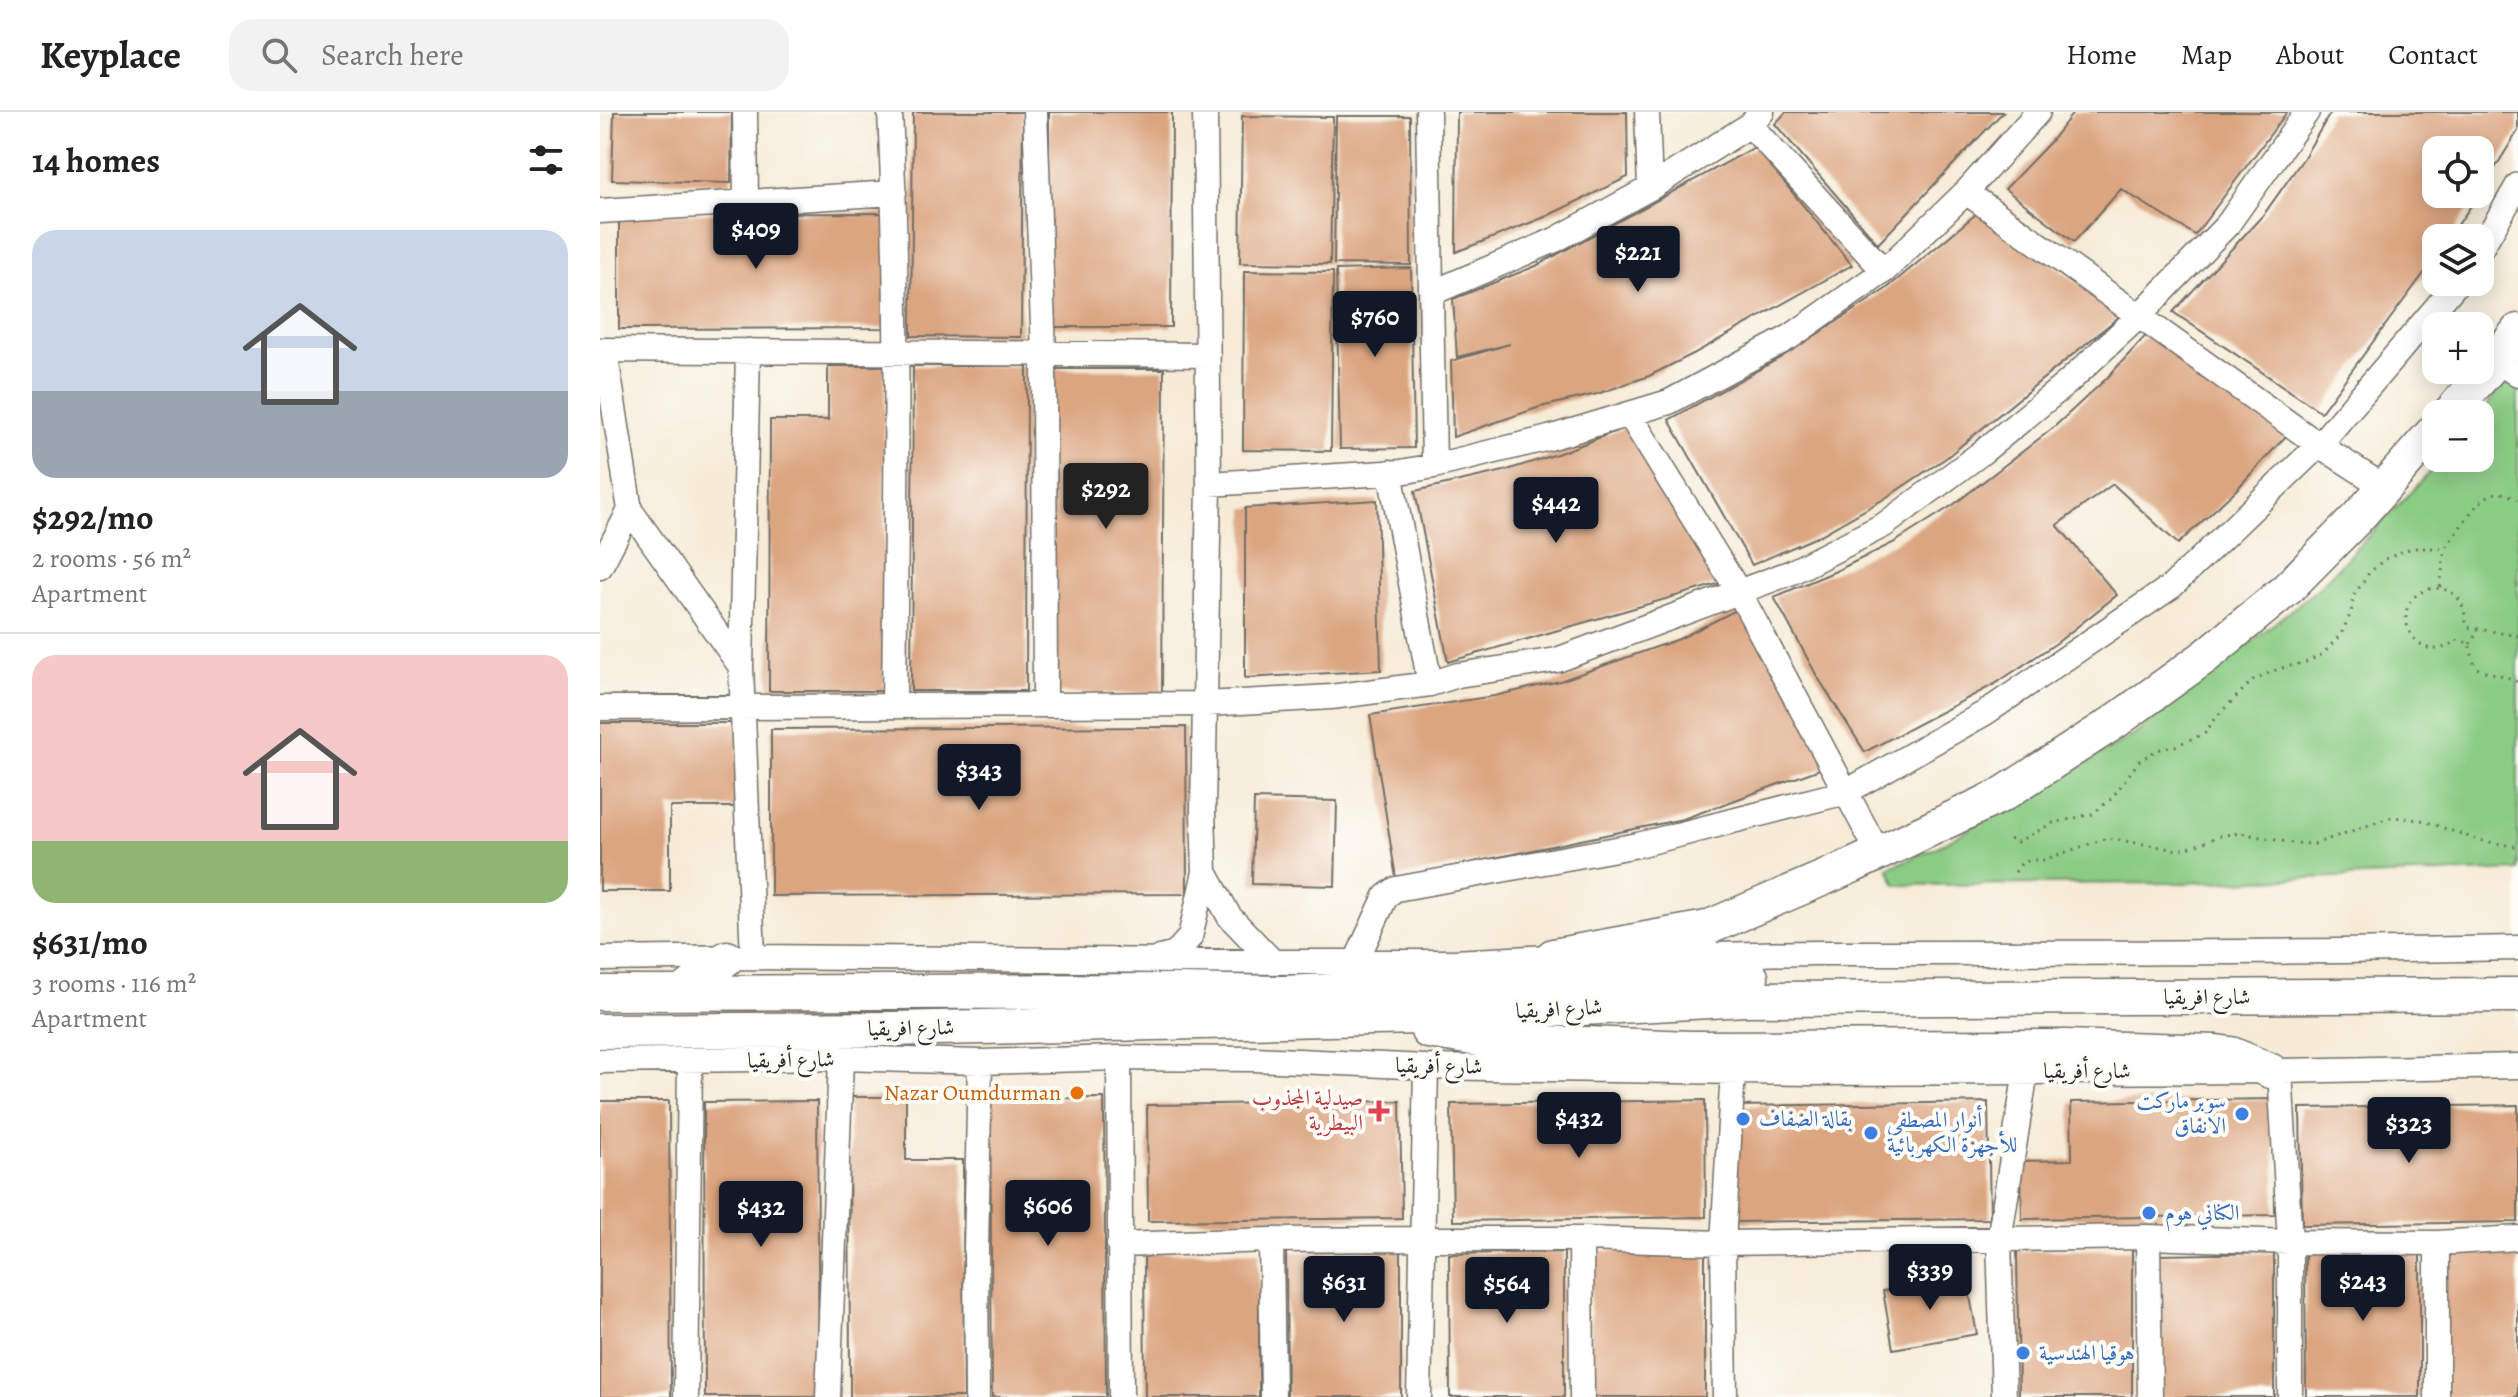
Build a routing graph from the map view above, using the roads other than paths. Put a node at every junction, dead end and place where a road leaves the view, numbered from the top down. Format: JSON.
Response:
{"nodes":[{"id":1,"x":745,"y":112,"type":"edge"},
{"id":2,"x":890,"y":112,"type":"edge"},
{"id":3,"x":1035,"y":112,"type":"edge"},
{"id":4,"x":1205,"y":112,"type":"edge"},
{"id":5,"x":1428,"y":112,"type":"edge"},
{"id":6,"x":1647,"y":112,"type":"edge"},
{"id":7,"x":2038,"y":112,"type":"edge"},
{"id":8,"x":2307,"y":112,"type":"edge"},
{"id":9,"x":1756,"y":119,"type":"edge"},
{"id":10,"x":2518,"y":185,"type":"edge"},
{"id":11,"x":1650,"y":188,"type":"junction"},
{"id":12,"x":1966,"y":192,"type":"junction"},
{"id":13,"x":894,"y":193,"type":"junction"},
{"id":14,"x":746,"y":204,"type":"junction"},
{"id":15,"x":600,"y":211,"type":"edge"},
{"id":16,"x":2494,"y":226,"type":"edge"},
{"id":17,"x":1884,"y":271,"type":"junction"},
{"id":18,"x":1432,"y":293,"type":"junction"},
{"id":19,"x":2446,"y":296,"type":"edge"},
{"id":20,"x":2139,"y":316,"type":"junction"},
{"id":21,"x":602,"y":350,"type":"edge"},
{"id":22,"x":2512,"y":350,"type":"edge"},
{"id":23,"x":748,"y":351,"type":"junction"},
{"id":24,"x":897,"y":352,"type":"junction"},
{"id":25,"x":1044,"y":354,"type":"junction"},
{"id":26,"x":1208,"y":355,"type":"junction"},
{"id":27,"x":2463,"y":400,"type":"edge"},
{"id":28,"x":1629,"y":414,"type":"junction"},
{"id":29,"x":2319,"y":445,"type":"junction"},
{"id":30,"x":2422,"y":445,"type":"edge"},
{"id":31,"x":1434,"y":466,"type":"junction"},
{"id":32,"x":1390,"y":472,"type":"junction"},
{"id":33,"x":1209,"y":484,"type":"junction"},
{"id":34,"x":2384,"y":487,"type":"junction"},
{"id":35,"x":630,"y":510,"type":"junction"},
{"id":36,"x":600,"y":567,"type":"edge"},
{"id":37,"x":1739,"y":592,"type":"junction"},
{"id":38,"x":741,"y":667,"type":"junction"},
{"id":39,"x":1430,"y":684,"type":"junction"},
{"id":40,"x":1206,"y":704,"type":"junction"},
{"id":41,"x":1045,"y":705,"type":"junction"},
{"id":42,"x":894,"y":706,"type":"junction"},
{"id":43,"x":744,"y":707,"type":"junction"},
{"id":44,"x":600,"y":708,"type":"edge"},
{"id":45,"x":1846,"y":792,"type":"junction"},
{"id":46,"x":1879,"y":854,"type":"junction"},
{"id":47,"x":1205,"y":872,"type":"junction"},
{"id":48,"x":2518,"y":948,"type":"edge"},
{"id":49,"x":1553,"y":956,"type":"junction"},
{"id":50,"x":740,"y":957,"type":"junction"},
{"id":51,"x":600,"y":959,"type":"edge"},
{"id":52,"x":1153,"y":960,"type":"junction"},
{"id":53,"x":1272,"y":961,"type":"junction"},
{"id":54,"x":1356,"y":961,"type":"junction"},
{"id":55,"x":2518,"y":972,"type":"edge"},
{"id":56,"x":2010,"y":988,"type":"junction"},
{"id":57,"x":600,"y":993,"type":"edge"},
{"id":58,"x":682,"y":993,"type":"junction"},
{"id":59,"x":2518,"y":995,"type":"edge"},
{"id":60,"x":1356,"y":1019,"type":"junction"},
{"id":61,"x":600,"y":1031,"type":"edge"},
{"id":62,"x":841,"y":1058,"type":"junction"},
{"id":63,"x":1119,"y":1058,"type":"junction"},
{"id":64,"x":600,"y":1061,"type":"edge"},
{"id":65,"x":690,"y":1062,"type":"junction"},
{"id":66,"x":980,"y":1062,"type":"junction"},
{"id":67,"x":2518,"y":1066,"type":"edge"},
{"id":68,"x":1426,"y":1067,"type":"junction"},
{"id":69,"x":1733,"y":1070,"type":"junction"},
{"id":70,"x":2026,"y":1071,"type":"junction"},
{"id":71,"x":2275,"y":1071,"type":"junction"},
{"id":72,"x":2148,"y":1237,"type":"junction"},
{"id":73,"x":2518,"y":1238,"type":"edge"},
{"id":74,"x":1422,"y":1239,"type":"junction"},
{"id":75,"x":1581,"y":1239,"type":"junction"},
{"id":76,"x":1271,"y":1240,"type":"junction"},
{"id":77,"x":1999,"y":1240,"type":"junction"},
{"id":78,"x":2290,"y":1242,"type":"junction"},
{"id":79,"x":1723,"y":1243,"type":"junction"},
{"id":80,"x":2437,"y":1243,"type":"junction"},
{"id":81,"x":1119,"y":1245,"type":"junction"},
{"id":82,"x":686,"y":1397,"type":"edge"},
{"id":83,"x":828,"y":1397,"type":"edge"},
{"id":84,"x":977,"y":1397,"type":"edge"},
{"id":85,"x":1121,"y":1397,"type":"edge"},
{"id":86,"x":1273,"y":1397,"type":"edge"},
{"id":87,"x":1419,"y":1397,"type":"edge"},
{"id":88,"x":1582,"y":1397,"type":"edge"},
{"id":89,"x":1725,"y":1397,"type":"edge"},
{"id":90,"x":2004,"y":1397,"type":"edge"},
{"id":91,"x":2150,"y":1397,"type":"edge"},
{"id":92,"x":2290,"y":1397,"type":"edge"},
{"id":93,"x":2437,"y":1397,"type":"edge"}],
"edges":[{"from":1,"to":14,"type":"street"},
{"from":2,"to":13,"type":"street"},
{"from":3,"to":25,"type":"street"},
{"from":4,"to":26,"type":"street"},
{"from":5,"to":18,"type":"street"},
{"from":6,"to":11,"type":"street"},
{"from":7,"to":12,"type":"street"},
{"from":8,"to":20,"type":"street"},
{"from":9,"to":11,"type":"street"},
{"from":9,"to":17,"type":"street"},
{"from":10,"to":16,"type":"street"},
{"from":11,"to":18,"type":"street"},
{"from":12,"to":17,"type":"street"},
{"from":12,"to":20,"type":"street"},
{"from":13,"to":14,"type":"street"},
{"from":13,"to":24,"type":"street"},
{"from":14,"to":15,"type":"street"},
{"from":17,"to":28,"type":"street"},
{"from":18,"to":31,"type":"street"},
{"from":19,"to":29,"type":"street"},
{"from":20,"to":29,"type":"street"},
{"from":20,"to":37,"type":"street"},
{"from":21,"to":23,"type":"street"},
{"from":21,"to":35,"type":"street"},
{"from":22,"to":27,"type":"highway"},
{"from":23,"to":24,"type":"street"},
{"from":23,"to":38,"type":"street"},
{"from":24,"to":25,"type":"street"},
{"from":24,"to":42,"type":"street"},
{"from":25,"to":26,"type":"street"},
{"from":25,"to":41,"type":"street"},
{"from":26,"to":33,"type":"street"},
{"from":28,"to":31,"type":"street"},
{"from":28,"to":37,"type":"street"},
{"from":29,"to":34,"type":"street"},
{"from":29,"to":45,"type":"street"},
{"from":30,"to":34,"type":"highway"},
{"from":31,"to":32,"type":"street"},
{"from":32,"to":33,"type":"street"},
{"from":32,"to":39,"type":"street"},
{"from":33,"to":40,"type":"street"},
{"from":34,"to":46,"type":"highway"},
{"from":35,"to":36,"type":"street"},
{"from":35,"to":38,"type":"street"},
{"from":37,"to":39,"type":"street"},
{"from":37,"to":45,"type":"street"},
{"from":38,"to":43,"type":"street"},
{"from":39,"to":40,"type":"street"},
{"from":40,"to":41,"type":"street"},
{"from":40,"to":47,"type":"street"},
{"from":41,"to":42,"type":"street"},
{"from":42,"to":43,"type":"street"},
{"from":43,"to":44,"type":"street"},
{"from":43,"to":50,"type":"street"},
{"from":45,"to":46,"type":"street"},
{"from":45,"to":54,"type":"street"},
{"from":46,"to":49,"type":"highway"},
{"from":47,"to":52,"type":"street"},
{"from":47,"to":53,"type":"street"},
{"from":48,"to":49,"type":"street"},
{"from":49,"to":54,"type":"street"},
{"from":50,"to":51,"type":"street"},
{"from":50,"to":52,"type":"street"},
{"from":50,"to":58,"type":"highway"},
{"from":52,"to":53,"type":"street"},
{"from":53,"to":54,"type":"street"},
{"from":55,"to":56,"type":"highway","name":"شارع افريقيا"},
{"from":56,"to":58,"type":"highway","name":"شارع افريقيا"},
{"from":56,"to":59,"type":"highway","name":"شارع افريقيا"},
{"from":56,"to":60,"type":"highway","name":"شارع افريقيا"},
{"from":57,"to":58,"type":"highway","name":"شارع افريقيا"},
{"from":60,"to":61,"type":"highway","name":"شارع افريقيا"},
{"from":60,"to":71,"type":"highway"},
{"from":62,"to":65,"type":"street","name":"شارع أفريقيا"},
{"from":62,"to":66,"type":"street","name":"شارع أفريقيا"},
{"from":62,"to":83,"type":"street"},
{"from":63,"to":66,"type":"street","name":"شارع أفريقيا"},
{"from":63,"to":68,"type":"street","name":"شارع أفريقيا"},
{"from":63,"to":81,"type":"street"},
{"from":64,"to":65,"type":"street","name":"شارع أفريقيا"},
{"from":65,"to":82,"type":"street"},
{"from":66,"to":84,"type":"street"},
{"from":67,"to":71,"type":"street","name":"شارع أفريقيا"},
{"from":68,"to":69,"type":"street","name":"شارع أفريقيا"},
{"from":68,"to":74,"type":"street"},
{"from":69,"to":70,"type":"street","name":"شارع أفريقيا"},
{"from":69,"to":79,"type":"street"},
{"from":70,"to":71,"type":"street","name":"شارع أفريقيا"},
{"from":70,"to":77,"type":"street"},
{"from":71,"to":78,"type":"street"},
{"from":72,"to":77,"type":"street"},
{"from":72,"to":78,"type":"street"},
{"from":72,"to":91,"type":"street"},
{"from":73,"to":80,"type":"street"},
{"from":74,"to":75,"type":"street"},
{"from":74,"to":76,"type":"street"},
{"from":74,"to":87,"type":"street"},
{"from":75,"to":79,"type":"street"},
{"from":75,"to":88,"type":"street"},
{"from":76,"to":81,"type":"street"},
{"from":76,"to":86,"type":"street"},
{"from":77,"to":79,"type":"street"},
{"from":77,"to":90,"type":"street"},
{"from":78,"to":80,"type":"street"},
{"from":78,"to":92,"type":"street"},
{"from":79,"to":89,"type":"street"},
{"from":80,"to":93,"type":"street"},
{"from":81,"to":85,"type":"street"}]}
